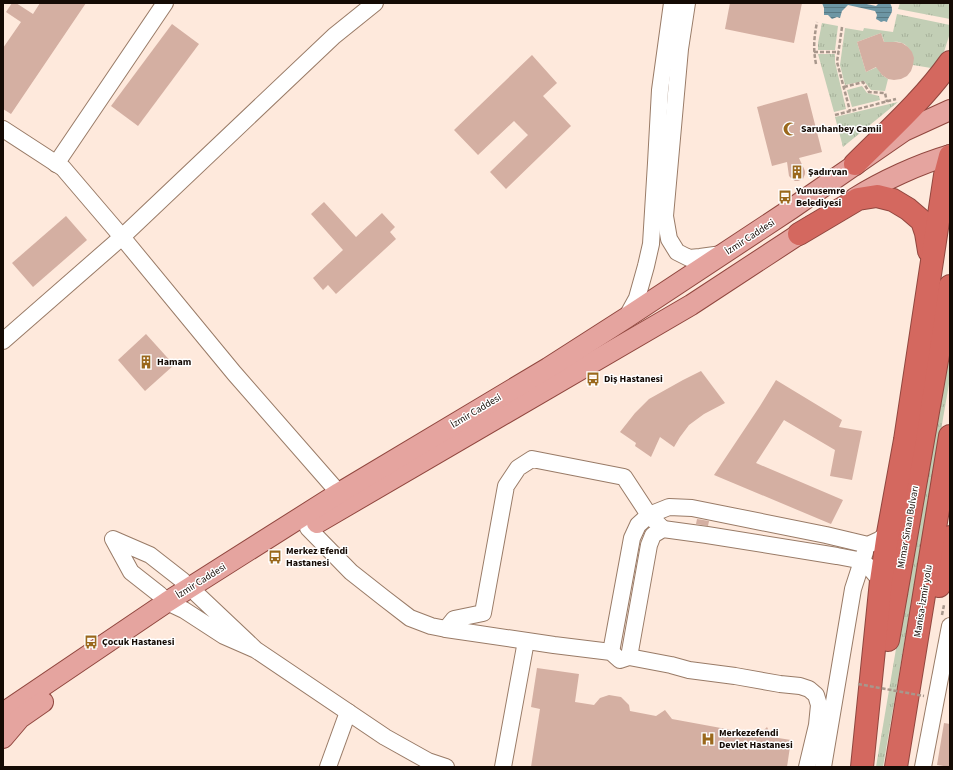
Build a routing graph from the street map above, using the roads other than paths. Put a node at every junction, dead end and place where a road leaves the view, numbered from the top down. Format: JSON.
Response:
{"nodes":[{"id":1,"x":165,"y":3,"type":"edge"},
{"id":2,"x":375,"y":3,"type":"edge"},
{"id":3,"x":672,"y":3,"type":"edge"},
{"id":4,"x":687,"y":3,"type":"edge"},
{"id":5,"x":950,"y":62,"type":"edge"},
{"id":6,"x":950,"y":110,"type":"edge"},
{"id":7,"x":3,"y":130,"type":"edge"},
{"id":8,"x":949,"y":162,"type":"edge"},
{"id":9,"x":56,"y":164,"type":"junction"},
{"id":10,"x":855,"y":164,"type":"junction"},
{"id":11,"x":799,"y":234,"type":"junction"},
{"id":12,"x":122,"y":237,"type":"junction"},
{"id":13,"x":723,"y":254,"type":"junction"},
{"id":14,"x":931,"y":266,"type":"junction"},
{"id":15,"x":950,"y":286,"type":"edge"},
{"id":16,"x":626,"y":318,"type":"junction"},
{"id":17,"x":3,"y":341,"type":"edge"},
{"id":18,"x":950,"y":436,"type":"edge"},
{"id":19,"x":339,"y":493,"type":"junction"},
{"id":20,"x":649,"y":515,"type":"junction"},
{"id":21,"x":305,"y":523,"type":"junction"},
{"id":22,"x":662,"y":529,"type":"junction"},
{"id":23,"x":888,"y":533,"type":"junction"},
{"id":24,"x":950,"y":538,"type":"edge"},
{"id":25,"x":868,"y":545,"type":"junction"},
{"id":26,"x":861,"y":562,"type":"junction"},
{"id":27,"x":881,"y":580,"type":"junction"},
{"id":28,"x":194,"y":591,"type":"junction"},
{"id":29,"x":172,"y":604,"type":"junction"},
{"id":30,"x":950,"y":626,"type":"edge"},
{"id":31,"x":446,"y":629,"type":"junction"},
{"id":32,"x":526,"y":641,"type":"junction"},
{"id":33,"x":256,"y":650,"type":"junction"},
{"id":34,"x":611,"y":652,"type":"junction"},
{"id":35,"x":630,"y":657,"type":"junction"},
{"id":36,"x":348,"y":712,"type":"junction"},
{"id":37,"x":3,"y":713,"type":"edge"},
{"id":38,"x":3,"y":738,"type":"edge"},
{"id":39,"x":328,"y":767,"type":"edge"},
{"id":40,"x":446,"y":767,"type":"edge"},
{"id":41,"x":503,"y":767,"type":"edge"},
{"id":42,"x":807,"y":767,"type":"edge"},
{"id":43,"x":823,"y":767,"type":"edge"},
{"id":44,"x":862,"y":767,"type":"edge"},
{"id":45,"x":866,"y":767,"type":"edge"},
{"id":46,"x":897,"y":767,"type":"edge"},
{"id":47,"x":923,"y":767,"type":"edge"}],
"edges":[{"from":1,"to":9,"type":"street"},
{"from":2,"to":12,"type":"street"},
{"from":3,"to":16,"type":"street"},
{"from":4,"to":13,"type":"street"},
{"from":5,"to":10,"type":"highway"},
{"from":6,"to":10,"type":"main road","name":"İzmir Caddesi"},
{"from":7,"to":9,"type":"street"},
{"from":8,"to":11,"type":"main road","name":"İzmir Caddesi"},
{"from":8,"to":14,"type":"highway"},
{"from":9,"to":12,"type":"street"},
{"from":10,"to":13,"type":"main road","name":"İzmir Caddesi"},
{"from":11,"to":14,"type":"highway"},
{"from":11,"to":21,"type":"main road","name":"İzmir Caddesi"},
{"from":12,"to":17,"type":"street"},
{"from":12,"to":19,"type":"street"},
{"from":13,"to":16,"type":"main road","name":"İzmir Caddesi"},
{"from":14,"to":23,"type":"highway"},
{"from":15,"to":45,"type":"highway","name":"Mimar Sinan Bulvarı"},
{"from":16,"to":19,"type":"main road","name":"İzmir Caddesi"},
{"from":18,"to":46,"type":"highway","name":"Manisa-İzmir yolu"},
{"from":19,"to":21,"type":"main road","name":"İzmir Caddesi"},
{"from":20,"to":22,"type":"street"},
{"from":20,"to":25,"type":"street"},
{"from":20,"to":31,"type":"street"},
{"from":20,"to":34,"type":"street"},
{"from":21,"to":28,"type":"main road","name":"İzmir Caddesi"},
{"from":21,"to":31,"type":"street"},
{"from":22,"to":26,"type":"street"},
{"from":22,"to":35,"type":"street"},
{"from":23,"to":25,"type":"street"},
{"from":23,"to":27,"type":"highway"},
{"from":24,"to":46,"type":"highway"},
{"from":25,"to":26,"type":"street"},
{"from":26,"to":27,"type":"street"},
{"from":26,"to":43,"type":"street"},
{"from":27,"to":44,"type":"highway"},
{"from":28,"to":29,"type":"main road","name":"İzmir Caddesi"},
{"from":28,"to":29,"type":"street"},
{"from":28,"to":33,"type":"street"},
{"from":29,"to":33,"type":"street"},
{"from":29,"to":37,"type":"main road","name":"İzmir Caddesi"},
{"from":29,"to":38,"type":"main road","name":"İzmir Caddesi"},
{"from":30,"to":47,"type":"street"},
{"from":31,"to":32,"type":"street"},
{"from":32,"to":34,"type":"street"},
{"from":32,"to":41,"type":"street"},
{"from":33,"to":36,"type":"street"},
{"from":34,"to":35,"type":"street"},
{"from":35,"to":42,"type":"street"},
{"from":36,"to":39,"type":"street"},
{"from":36,"to":40,"type":"street"}]}
